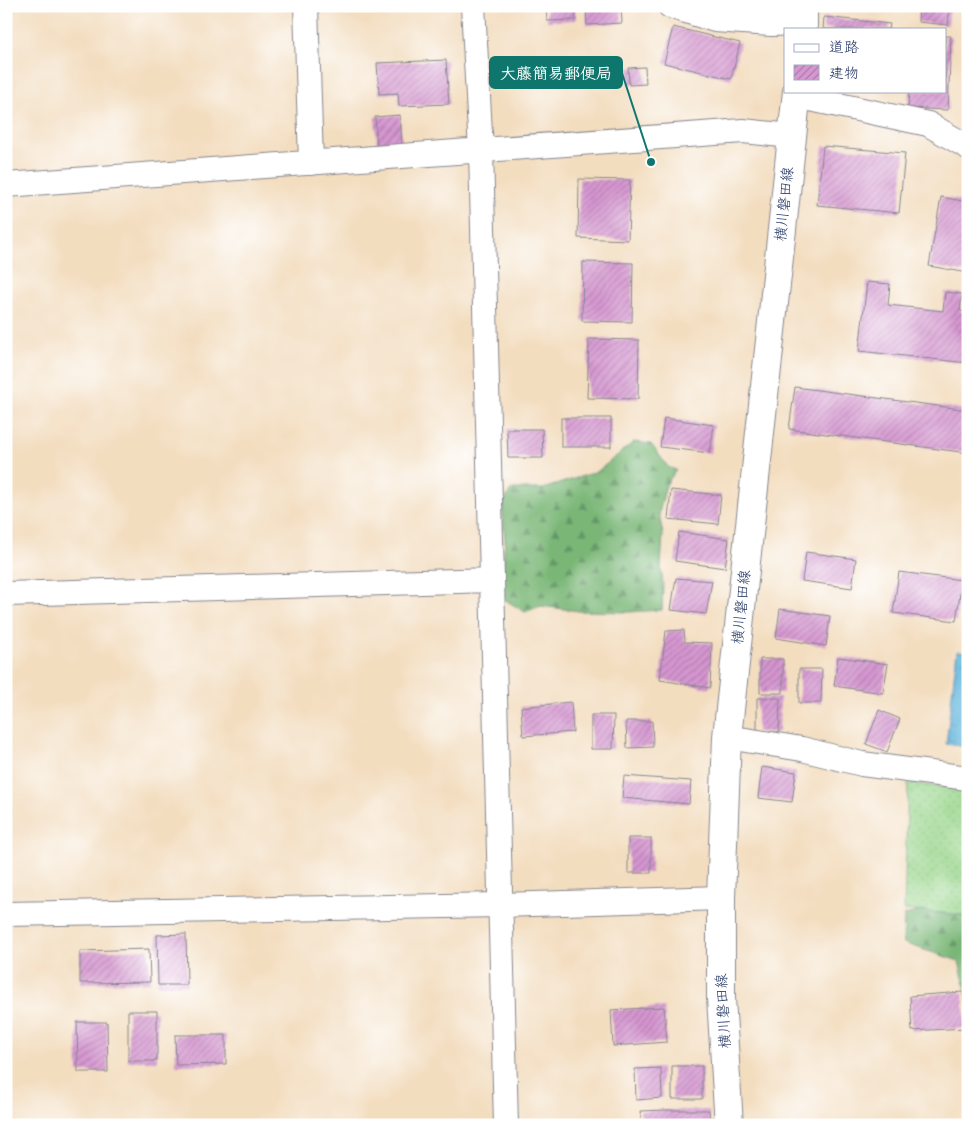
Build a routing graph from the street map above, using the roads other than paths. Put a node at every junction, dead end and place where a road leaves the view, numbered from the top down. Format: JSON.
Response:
{"nodes":[{"id":1,"x":306,"y":6,"type":"edge"},
{"id":2,"x":473,"y":6,"type":"edge"},
{"id":3,"x":670,"y":6,"type":"edge"},
{"id":4,"x":803,"y":19,"type":"edge"},
{"id":5,"x":797,"y":94,"type":"edge"},
{"id":6,"x":792,"y":136,"type":"junction"},
{"id":7,"x":968,"y":147,"type":"edge"},
{"id":8,"x":482,"y":151,"type":"junction"},
{"id":9,"x":311,"y":162,"type":"junction"},
{"id":10,"x":6,"y":185,"type":"edge"},
{"id":11,"x":492,"y":580,"type":"junction"},
{"id":12,"x":6,"y":594,"type":"edge"},
{"id":13,"x":727,"y":738,"type":"junction"},
{"id":14,"x":968,"y":778,"type":"edge"},
{"id":15,"x":721,"y":898,"type":"junction"},
{"id":16,"x":501,"y":905,"type":"junction"},
{"id":17,"x":6,"y":914,"type":"edge"},
{"id":18,"x":506,"y":1125,"type":"edge"},
{"id":19,"x":730,"y":1125,"type":"edge"}],
"edges":[{"from":1,"to":9,"type":"street"},
{"from":2,"to":8,"type":"street"},
{"from":3,"to":4,"type":"street"},
{"from":5,"to":6,"type":"main road","name":"横川磐田線"},
{"from":5,"to":7,"type":"street"},
{"from":6,"to":8,"type":"street"},
{"from":6,"to":13,"type":"main road","name":"横川磐田線"},
{"from":8,"to":9,"type":"street"},
{"from":8,"to":11,"type":"street"},
{"from":9,"to":10,"type":"street"},
{"from":11,"to":12,"type":"street"},
{"from":11,"to":16,"type":"street"},
{"from":13,"to":14,"type":"street"},
{"from":13,"to":15,"type":"main road","name":"横川磐田線"},
{"from":15,"to":16,"type":"street"},
{"from":15,"to":19,"type":"main road","name":"横川磐田線"},
{"from":16,"to":17,"type":"street"},
{"from":16,"to":18,"type":"street"}]}
